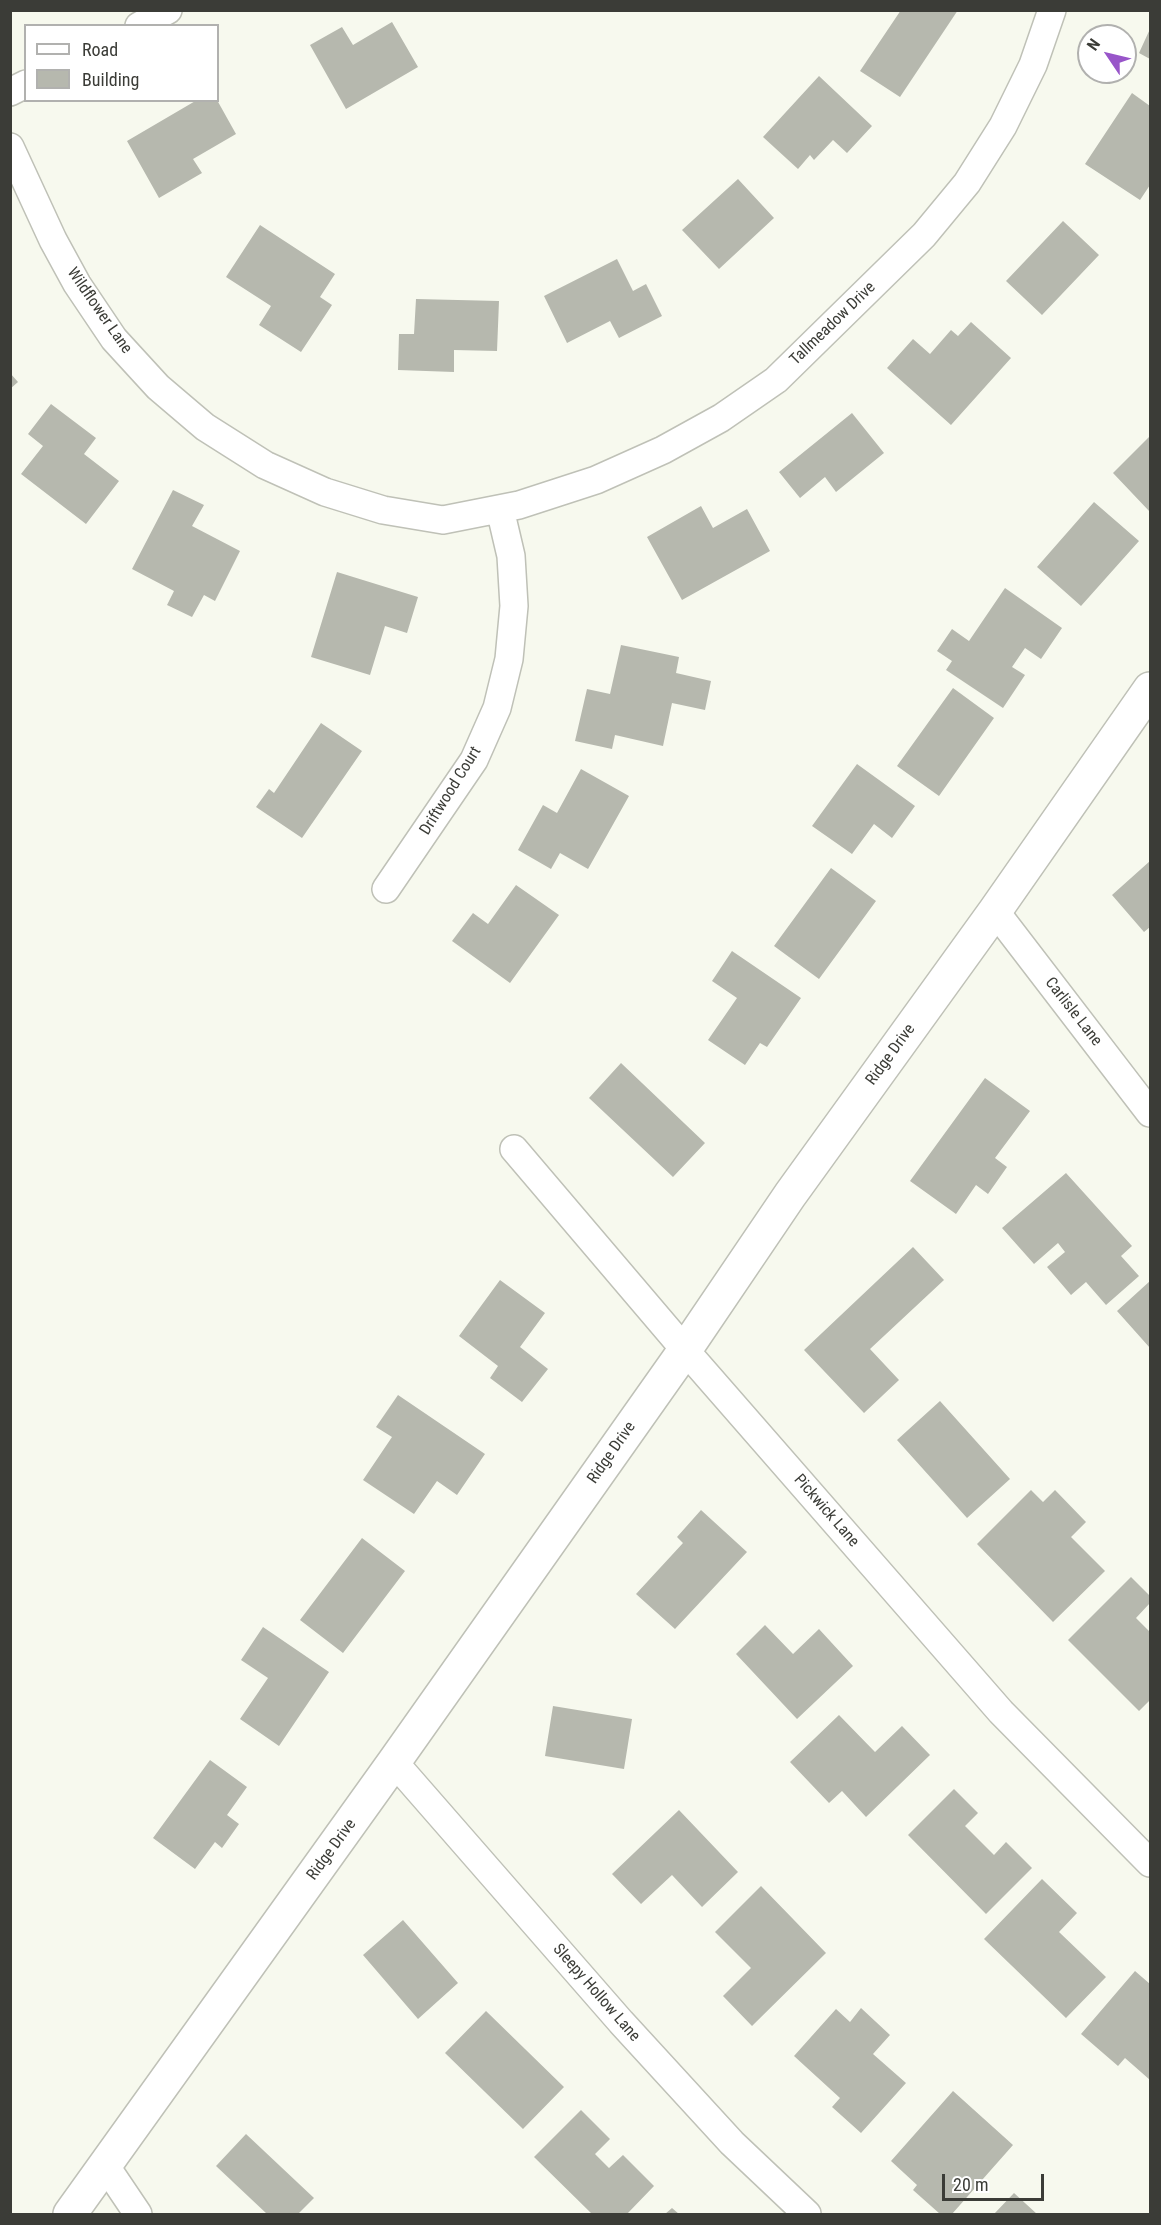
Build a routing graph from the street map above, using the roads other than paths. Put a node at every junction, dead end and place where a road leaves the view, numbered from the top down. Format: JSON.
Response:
{"nodes":[{"id":1,"x":168,"y":10,"type":"edge"},
{"id":2,"x":1052,"y":10,"type":"edge"},
{"id":3,"x":143,"y":24,"type":"edge"},
{"id":4,"x":24,"y":85,"type":"edge"},
{"id":5,"x":10,"y":92,"type":"edge"},
{"id":6,"x":10,"y":147,"type":"edge"},
{"id":7,"x":500,"y":509,"type":"junction"},
{"id":8,"x":1150,"y":689,"type":"edge"},
{"id":9,"x":386,"y":889,"type":"dead end"},
{"id":10,"x":995,"y":911,"type":"junction"},
{"id":11,"x":1150,"y":1113,"type":"edge"},
{"id":12,"x":514,"y":1149,"type":"dead end"},
{"id":13,"x":685,"y":1350,"type":"junction"},
{"id":14,"x":394,"y":1762,"type":"junction"},
{"id":15,"x":1150,"y":1863,"type":"edge"},
{"id":16,"x":105,"y":2165,"type":"junction"},
{"id":17,"x":70,"y":2214,"type":"edge"},
{"id":18,"x":138,"y":2214,"type":"edge"},
{"id":19,"x":807,"y":2214,"type":"edge"}],
"edges":[{"from":1,"to":3,"type":"street"},
{"from":2,"to":7,"type":"street","name":"Tallmeadow Drive"},
{"from":4,"to":5,"type":"street"},
{"from":6,"to":7,"type":"street","name":"Wildflower Lane"},
{"from":7,"to":9,"type":"street","name":"Driftwood Court"},
{"from":8,"to":10,"type":"street","name":"Ridge Drive"},
{"from":10,"to":11,"type":"street","name":"Carlisle Lane"},
{"from":10,"to":13,"type":"street","name":"Ridge Drive"},
{"from":12,"to":13,"type":"street","name":"Pickwick Lane"},
{"from":13,"to":14,"type":"street","name":"Ridge Drive"},
{"from":13,"to":15,"type":"street","name":"Pickwick Lane"},
{"from":14,"to":16,"type":"street","name":"Ridge Drive"},
{"from":14,"to":19,"type":"street","name":"Sleepy Hollow Lane"},
{"from":16,"to":17,"type":"street","name":"Ridge Drive"},
{"from":16,"to":18,"type":"street"}]}
